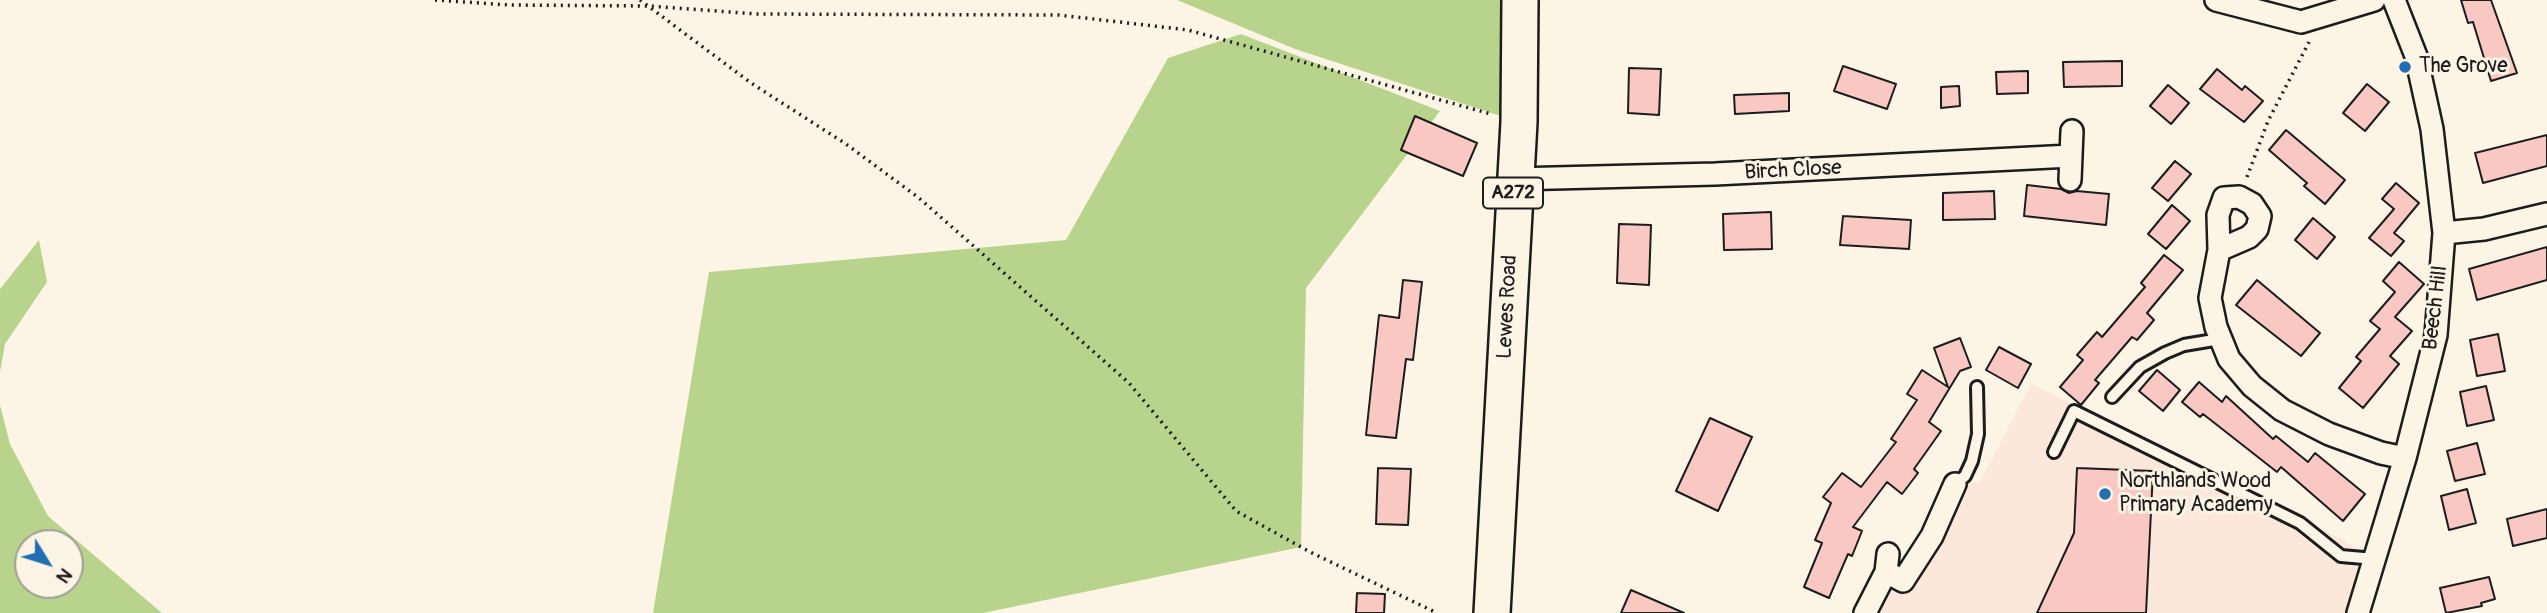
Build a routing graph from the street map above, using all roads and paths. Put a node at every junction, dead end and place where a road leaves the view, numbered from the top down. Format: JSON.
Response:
{"nodes":[{"id":1,"x":435,"y":0,"type":"edge"},
{"id":2,"x":640,"y":0,"type":"edge"},
{"id":3,"x":1520,"y":0,"type":"edge"},
{"id":4,"x":2216,"y":0,"type":"edge"},
{"id":5,"x":2374,"y":0,"type":"edge"},
{"id":6,"x":2394,"y":0,"type":"edge"},
{"id":7,"x":649,"y":6,"type":"junction"},
{"id":8,"x":2323,"y":15,"type":"junction"},
{"id":9,"x":1519,"y":122,"type":"junction"},
{"id":10,"x":2072,"y":131,"type":"dead end"},
{"id":11,"x":2071,"y":156,"type":"junction"},
{"id":12,"x":1514,"y":179,"type":"junction"},
{"id":13,"x":2070,"y":180,"type":"dead end"},
{"id":14,"x":2239,"y":197,"type":"junction"},
{"id":15,"x":2547,"y":214,"type":"edge"},
{"id":16,"x":2444,"y":233,"type":"junction"},
{"id":17,"x":2219,"y":250,"type":"junction"},
{"id":18,"x":2220,"y":339,"type":"junction"},
{"id":19,"x":1978,"y":387,"type":"dead end"},
{"id":20,"x":2112,"y":397,"type":"dead end"},
{"id":21,"x":2054,"y":452,"type":"dead end"},
{"id":22,"x":2405,"y":458,"type":"junction"},
{"id":23,"x":1955,"y":484,"type":"joint"},
{"id":24,"x":2375,"y":559,"type":"junction"},
{"id":25,"x":1437,"y":613,"type":"edge"},
{"id":26,"x":1492,"y":613,"type":"edge"},
{"id":27,"x":1865,"y":613,"type":"edge"},
{"id":28,"x":2358,"y":613,"type":"edge"}],
"edges":[{"from":1,"to":7,"type":"path"},
{"from":2,"to":7,"type":"path"},
{"from":3,"to":9,"type":"highway","name":"Lewes Road","number":"A272"},
{"from":4,"to":8,"type":"street"},
{"from":5,"to":8,"type":"street"},
{"from":6,"to":16,"type":"street","name":"Beech Hill"},
{"from":7,"to":9,"type":"path"},
{"from":7,"to":25,"type":"path"},
{"from":8,"to":14,"type":"path"},
{"from":9,"to":12,"type":"highway","name":"Lewes Road","number":"A272"},
{"from":10,"to":11,"type":"street"},
{"from":11,"to":12,"type":"street","name":"Birch Close"},
{"from":11,"to":13,"type":"street"},
{"from":12,"to":26,"type":"highway","name":"Lewes Road","number":"A272"},
{"from":14,"to":17,"type":"street"},
{"from":14,"to":17,"type":"street"},
{"from":15,"to":16,"type":"street"},
{"from":16,"to":22,"type":"street","name":"Beech Hill"},
{"from":17,"to":18,"type":"street"},
{"from":18,"to":20,"type":"lane"},
{"from":18,"to":22,"type":"street"},
{"from":19,"to":23,"type":"lane"},
{"from":21,"to":24,"type":"lane"},
{"from":22,"to":24,"type":"street","name":"Beech Hill"},
{"from":23,"to":27,"type":"street"},
{"from":24,"to":28,"type":"street","name":"Beech Hill"}]}
